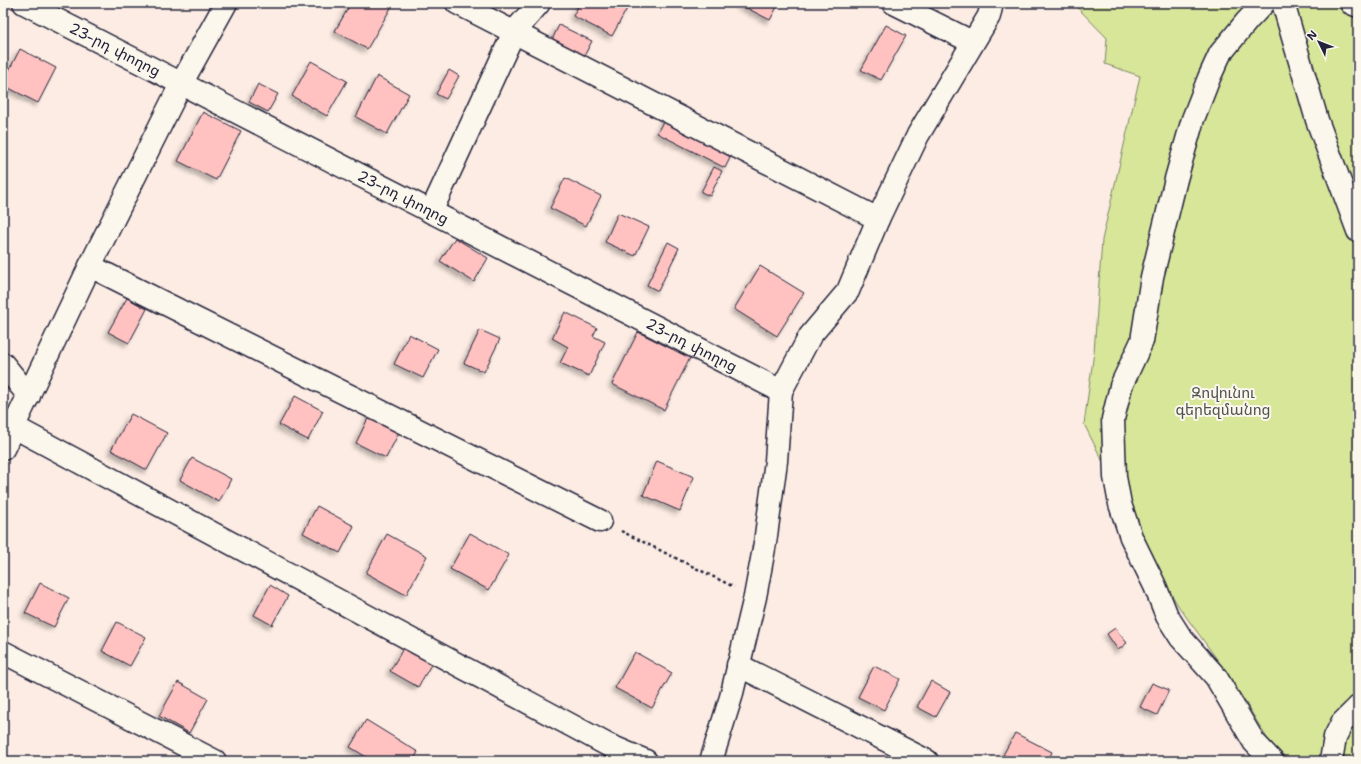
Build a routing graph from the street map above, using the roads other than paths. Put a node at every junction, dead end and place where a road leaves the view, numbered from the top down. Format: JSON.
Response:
{"nodes":[{"id":1,"x":24,"y":3,"type":"edge"},
{"id":2,"x":226,"y":3,"type":"edge"},
{"id":3,"x":457,"y":3,"type":"edge"},
{"id":4,"x":539,"y":3,"type":"edge"},
{"id":5,"x":894,"y":3,"type":"edge"},
{"id":6,"x":992,"y":3,"type":"edge"},
{"id":7,"x":1264,"y":3,"type":"edge"},
{"id":8,"x":1283,"y":3,"type":"edge"},
{"id":9,"x":1351,"y":3,"type":"edge"},
{"id":10,"x":1358,"y":6,"type":"edge"},
{"id":11,"x":514,"y":32,"type":"junction"},
{"id":12,"x":972,"y":42,"type":"junction"},
{"id":13,"x":181,"y":84,"type":"junction"},
{"id":14,"x":431,"y":212,"type":"junction"},
{"id":15,"x":878,"y":219,"type":"junction"},
{"id":16,"x":1358,"y":231,"type":"edge"},
{"id":17,"x":90,"y":266,"type":"junction"},
{"id":18,"x":3,"y":364,"type":"edge"},
{"id":19,"x":781,"y":391,"type":"junction"},
{"id":20,"x":29,"y":396,"type":"junction"},
{"id":21,"x":14,"y":427,"type":"junction"},
{"id":22,"x":3,"y":449,"type":"edge"},
{"id":23,"x":600,"y":521,"type":"road end"},
{"id":24,"x":3,"y":652,"type":"edge"},
{"id":25,"x":738,"y":665,"type":"junction"},
{"id":26,"x":1358,"y":707,"type":"edge"},
{"id":27,"x":215,"y":761,"type":"edge"},
{"id":28,"x":646,"y":761,"type":"edge"},
{"id":29,"x":711,"y":761,"type":"edge"},
{"id":30,"x":927,"y":761,"type":"edge"},
{"id":31,"x":1272,"y":761,"type":"edge"},
{"id":32,"x":1331,"y":761,"type":"edge"}],
"edges":[{"from":1,"to":13,"type":"street","name":"23-րդ փողոց"},
{"from":2,"to":13,"type":"street"},
{"from":3,"to":11,"type":"street"},
{"from":4,"to":11,"type":"street"},
{"from":5,"to":12,"type":"street"},
{"from":6,"to":12,"type":"street"},
{"from":7,"to":31,"type":"street"},
{"from":8,"to":16,"type":"street"},
{"from":9,"to":10,"type":"street"},
{"from":11,"to":14,"type":"street"},
{"from":11,"to":15,"type":"street"},
{"from":12,"to":15,"type":"street"},
{"from":13,"to":14,"type":"street","name":"23-րդ փողոց"},
{"from":13,"to":17,"type":"street"},
{"from":14,"to":19,"type":"street","name":"23-րդ փողոց"},
{"from":15,"to":19,"type":"street"},
{"from":17,"to":20,"type":"street"},
{"from":17,"to":23,"type":"street"},
{"from":18,"to":20,"type":"street"},
{"from":19,"to":25,"type":"street"},
{"from":20,"to":21,"type":"street"},
{"from":21,"to":22,"type":"street"},
{"from":21,"to":28,"type":"street"},
{"from":24,"to":27,"type":"street"},
{"from":25,"to":29,"type":"street"},
{"from":25,"to":30,"type":"street"},
{"from":26,"to":32,"type":"street"}]}
